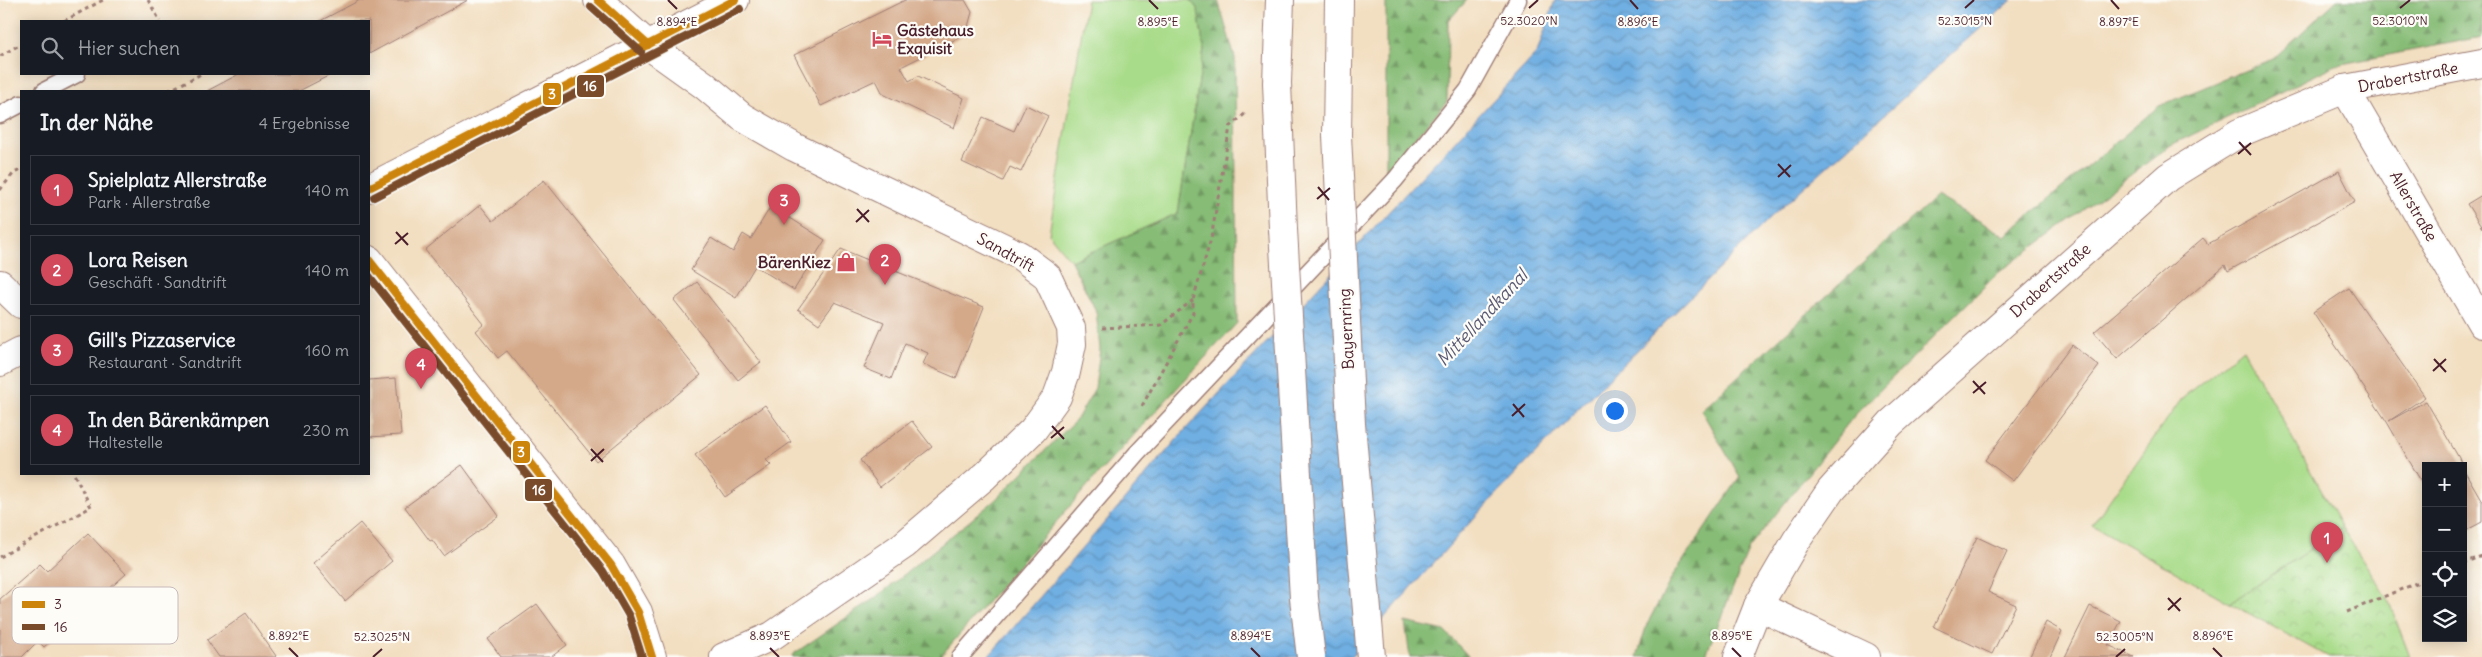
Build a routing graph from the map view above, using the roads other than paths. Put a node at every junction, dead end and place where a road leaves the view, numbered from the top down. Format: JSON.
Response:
{"nodes":[{"id":1,"x":598,"y":0,"type":"edge"},
{"id":2,"x":735,"y":0,"type":"edge"},
{"id":3,"x":1339,"y":0,"type":"edge"},
{"id":4,"x":1518,"y":0,"type":"edge"},
{"id":5,"x":1276,"y":6,"type":"edge"},
{"id":6,"x":648,"y":45,"type":"junction"},
{"id":7,"x":2482,"y":63,"type":"edge"},
{"id":8,"x":75,"y":75,"type":"edge"},
{"id":9,"x":2345,"y":88,"type":"junction"},
{"id":10,"x":46,"y":90,"type":"edge"},
{"id":11,"x":20,"y":105,"type":"edge"},
{"id":12,"x":0,"y":115,"type":"edge"},
{"id":13,"x":370,"y":187,"type":"edge"},
{"id":14,"x":370,"y":261,"type":"edge"},
{"id":15,"x":0,"y":284,"type":"edge"},
{"id":16,"x":20,"y":303,"type":"edge"},
{"id":17,"x":2482,"y":324,"type":"edge"},
{"id":18,"x":20,"y":352,"type":"edge"},
{"id":19,"x":0,"y":362,"type":"edge"},
{"id":20,"x":1758,"y":606,"type":"junction"},
{"id":21,"x":652,"y":657,"type":"edge"},
{"id":22,"x":724,"y":657,"type":"edge"},
{"id":23,"x":960,"y":657,"type":"edge"},
{"id":24,"x":1311,"y":657,"type":"edge"},
{"id":25,"x":1371,"y":657,"type":"edge"},
{"id":26,"x":1738,"y":657,"type":"edge"},
{"id":27,"x":1866,"y":657,"type":"edge"}],
"edges":[{"from":1,"to":6,"type":"street","name":"Sandtrift"},
{"from":2,"to":6,"type":"street"},
{"from":3,"to":25,"type":"street","name":"Bayernring","bridge":true},
{"from":4,"to":23,"type":"lane"},
{"from":5,"to":24,"type":"street","bridge":true},
{"from":6,"to":13,"type":"street"},
{"from":6,"to":22,"type":"street","name":"Sandtrift"},
{"from":7,"to":9,"type":"street","name":"Drabertstraße"},
{"from":8,"to":10,"type":"lane"},
{"from":9,"to":17,"type":"street","name":"Allerstraße"},
{"from":9,"to":20,"type":"street","name":"Drabertstraße"},
{"from":11,"to":12,"type":"lane"},
{"from":14,"to":21,"type":"street"},
{"from":15,"to":16,"type":"street"},
{"from":18,"to":19,"type":"street"},
{"from":20,"to":26,"type":"street","name":"Drabertstraße"},
{"from":20,"to":27,"type":"street"}]}
